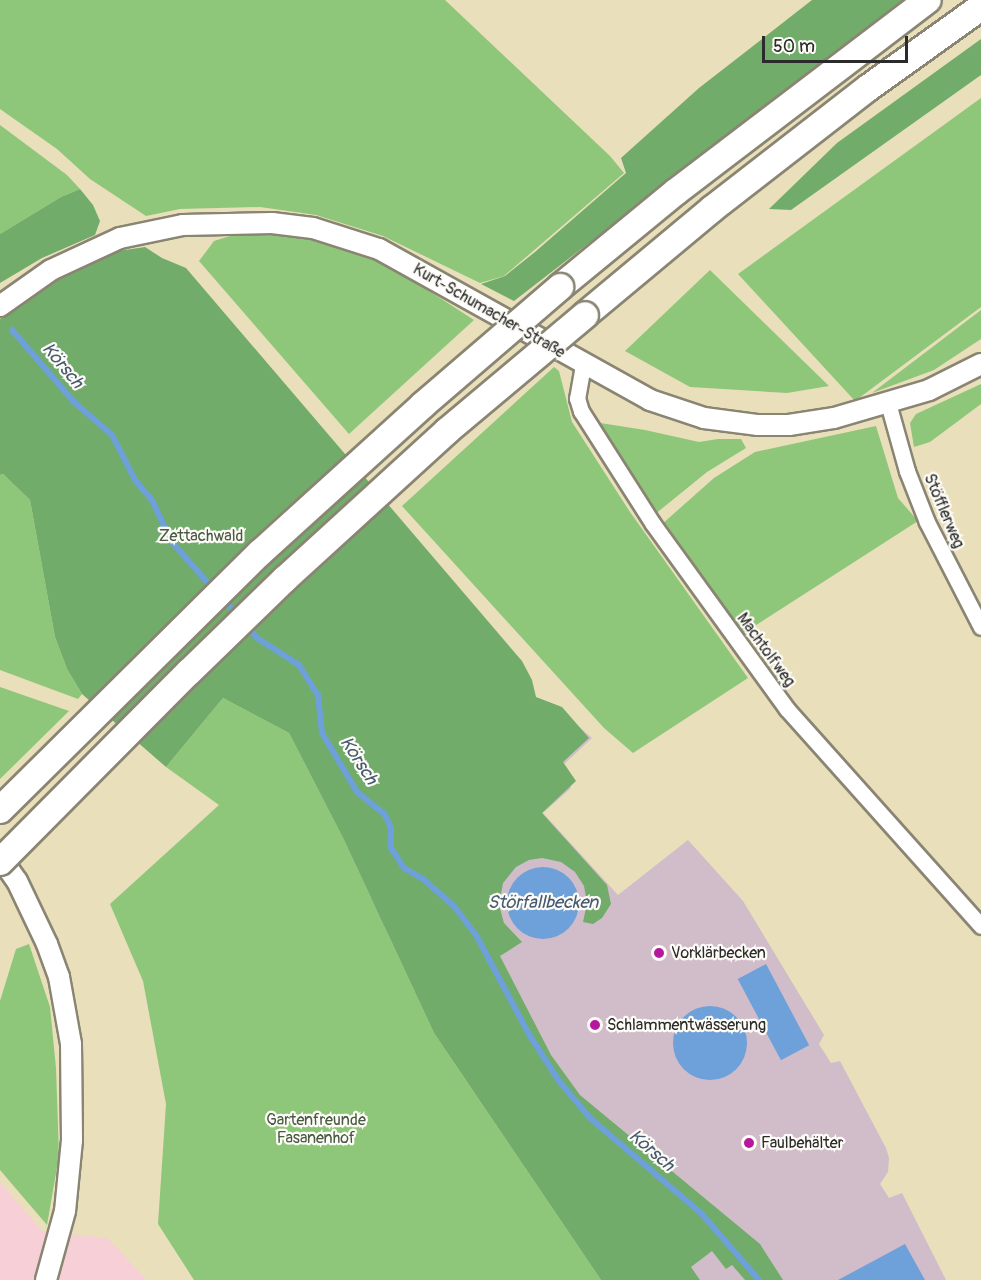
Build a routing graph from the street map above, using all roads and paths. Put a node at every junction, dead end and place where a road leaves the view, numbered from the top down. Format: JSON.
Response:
{"nodes":[{"id":1,"x":928,"y":0,"type":"edge"},
{"id":2,"x":981,"y":7,"type":"edge"},
{"id":3,"x":0,"y":306,"type":"edge"},
{"id":4,"x":981,"y":364,"type":"edge"},
{"id":5,"x":583,"y":365,"type":"junction"},
{"id":6,"x":888,"y":402,"type":"junction"},
{"id":7,"x":981,"y":627,"type":"edge"},
{"id":8,"x":0,"y":810,"type":"edge"},
{"id":9,"x":0,"y":856,"type":"edge"},
{"id":10,"x":0,"y":862,"type":"edge"},
{"id":11,"x":981,"y":926,"type":"edge"},
{"id":12,"x":46,"y":1280,"type":"edge"}],
"edges":[{"from":1,"to":8,"type":"highway","bridge":true},
{"from":2,"to":10,"type":"highway","bridge":true},
{"from":3,"to":5,"type":"street","name":"Kurt-Schumacher-Straße"},
{"from":4,"to":6,"type":"street","name":"Kurt-Schumacher-Straße"},
{"from":5,"to":6,"type":"street","name":"Kurt-Schumacher-Straße"},
{"from":5,"to":11,"type":"street","name":"Machtolfweg"},
{"from":6,"to":7,"type":"street","name":"Stöfflerweg"},
{"from":9,"to":12,"type":"street"}]}
